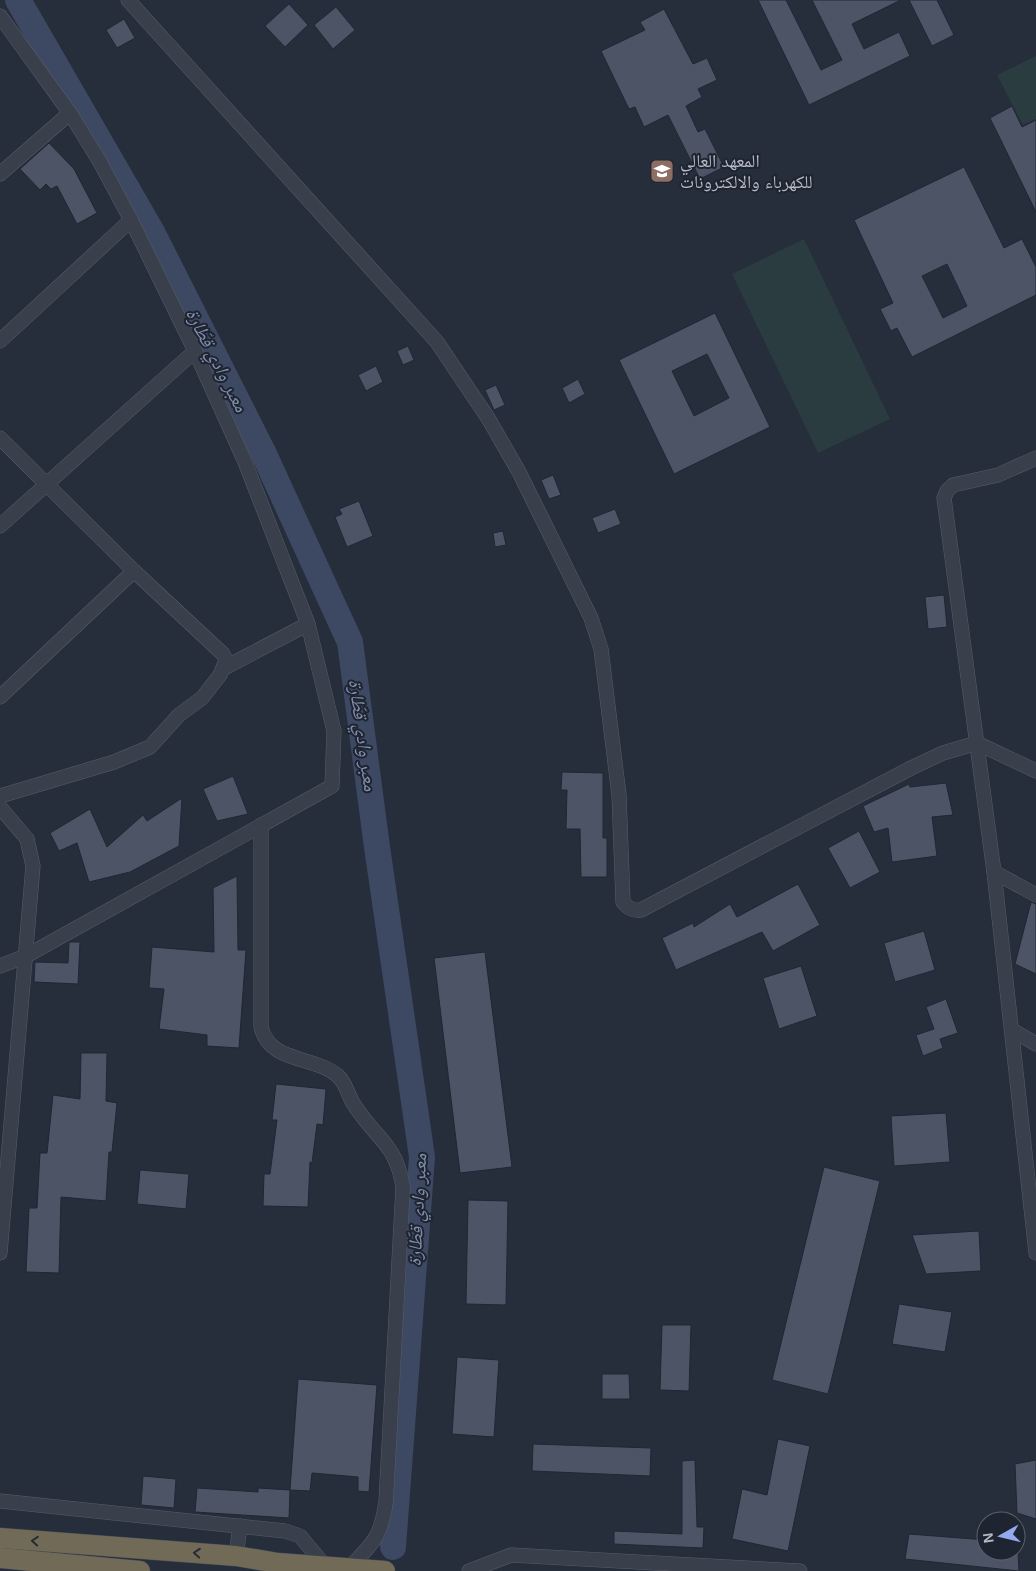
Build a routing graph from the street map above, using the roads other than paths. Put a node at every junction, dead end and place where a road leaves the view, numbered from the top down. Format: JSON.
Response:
{"nodes":[{"id":1,"x":128,"y":0,"type":"edge"},
{"id":2,"x":0,"y":16,"type":"edge"},
{"id":3,"x":70,"y":113,"type":"junction"},
{"id":4,"x":0,"y":174,"type":"edge"},
{"id":5,"x":131,"y":220,"type":"junction"},
{"id":6,"x":0,"y":341,"type":"edge"},
{"id":7,"x":195,"y":351,"type":"junction"},
{"id":8,"x":0,"y":438,"type":"edge"},
{"id":9,"x":1036,"y":458,"type":"edge"},
{"id":10,"x":48,"y":484,"type":"junction"},
{"id":11,"x":0,"y":526,"type":"edge"},
{"id":12,"x":134,"y":571,"type":"junction"},
{"id":13,"x":308,"y":624,"type":"junction"},
{"id":14,"x":224,"y":668,"type":"junction"},
{"id":15,"x":0,"y":697,"type":"edge"},
{"id":16,"x":977,"y":743,"type":"junction"},
{"id":17,"x":1036,"y":771,"type":"edge"},
{"id":18,"x":0,"y":796,"type":"edge"},
{"id":19,"x":0,"y":806,"type":"edge"},
{"id":20,"x":261,"y":825,"type":"junction"},
{"id":21,"x":994,"y":872,"type":"junction"},
{"id":22,"x":1036,"y":895,"type":"edge"},
{"id":23,"x":26,"y":956,"type":"junction"},
{"id":24,"x":0,"y":966,"type":"edge"},
{"id":25,"x":1012,"y":1030,"type":"junction"},
{"id":26,"x":1036,"y":1044,"type":"edge"},
{"id":27,"x":5,"y":1136,"type":"edge"},
{"id":28,"x":1032,"y":1180,"type":"edge"},
{"id":29,"x":0,"y":1253,"type":"edge"},
{"id":30,"x":1036,"y":1253,"type":"edge"},
{"id":31,"x":0,"y":1501,"type":"edge"},
{"id":32,"x":240,"y":1526,"type":"junction"},
{"id":33,"x":0,"y":1538,"type":"edge"},
{"id":34,"x":236,"y":1556,"type":"junction"},
{"id":35,"x":0,"y":1558,"type":"edge"},
{"id":36,"x":325,"y":1566,"type":"junction"},
{"id":37,"x":350,"y":1567,"type":"junction"},
{"id":38,"x":709,"y":1568,"type":"edge"},
{"id":39,"x":140,"y":1571,"type":"edge"},
{"id":40,"x":385,"y":1571,"type":"edge"},
{"id":41,"x":469,"y":1571,"type":"edge"},
{"id":42,"x":800,"y":1571,"type":"edge"}],
"edges":[{"from":1,"to":16,"type":"street"},
{"from":2,"to":3,"type":"street"},
{"from":3,"to":4,"type":"street"},
{"from":3,"to":5,"type":"street"},
{"from":5,"to":6,"type":"street"},
{"from":5,"to":7,"type":"street"},
{"from":7,"to":10,"type":"street"},
{"from":7,"to":13,"type":"street"},
{"from":8,"to":10,"type":"street"},
{"from":9,"to":16,"type":"street"},
{"from":10,"to":11,"type":"street"},
{"from":10,"to":12,"type":"street"},
{"from":12,"to":14,"type":"street"},
{"from":12,"to":15,"type":"street"},
{"from":13,"to":14,"type":"street"},
{"from":13,"to":20,"type":"street"},
{"from":14,"to":18,"type":"street"},
{"from":16,"to":17,"type":"street"},
{"from":16,"to":21,"type":"street"},
{"from":19,"to":23,"type":"street"},
{"from":20,"to":23,"type":"street"},
{"from":20,"to":37,"type":"street"},
{"from":21,"to":22,"type":"street"},
{"from":21,"to":25,"type":"street"},
{"from":23,"to":24,"type":"street"},
{"from":23,"to":27,"type":"street"},
{"from":25,"to":26,"type":"street"},
{"from":25,"to":28,"type":"street"},
{"from":27,"to":29,"type":"street"},
{"from":28,"to":30,"type":"street"},
{"from":31,"to":32,"type":"street"},
{"from":32,"to":34,"type":"street"},
{"from":32,"to":36,"type":"street"},
{"from":34,"to":33,"type":"highway","one_way":true},
{"from":34,"to":36,"type":"highway"},
{"from":35,"to":39,"type":"highway"},
{"from":36,"to":37,"type":"highway"},
{"from":37,"to":40,"type":"highway"},
{"from":38,"to":41,"type":"street"},
{"from":38,"to":42,"type":"street"}]}
